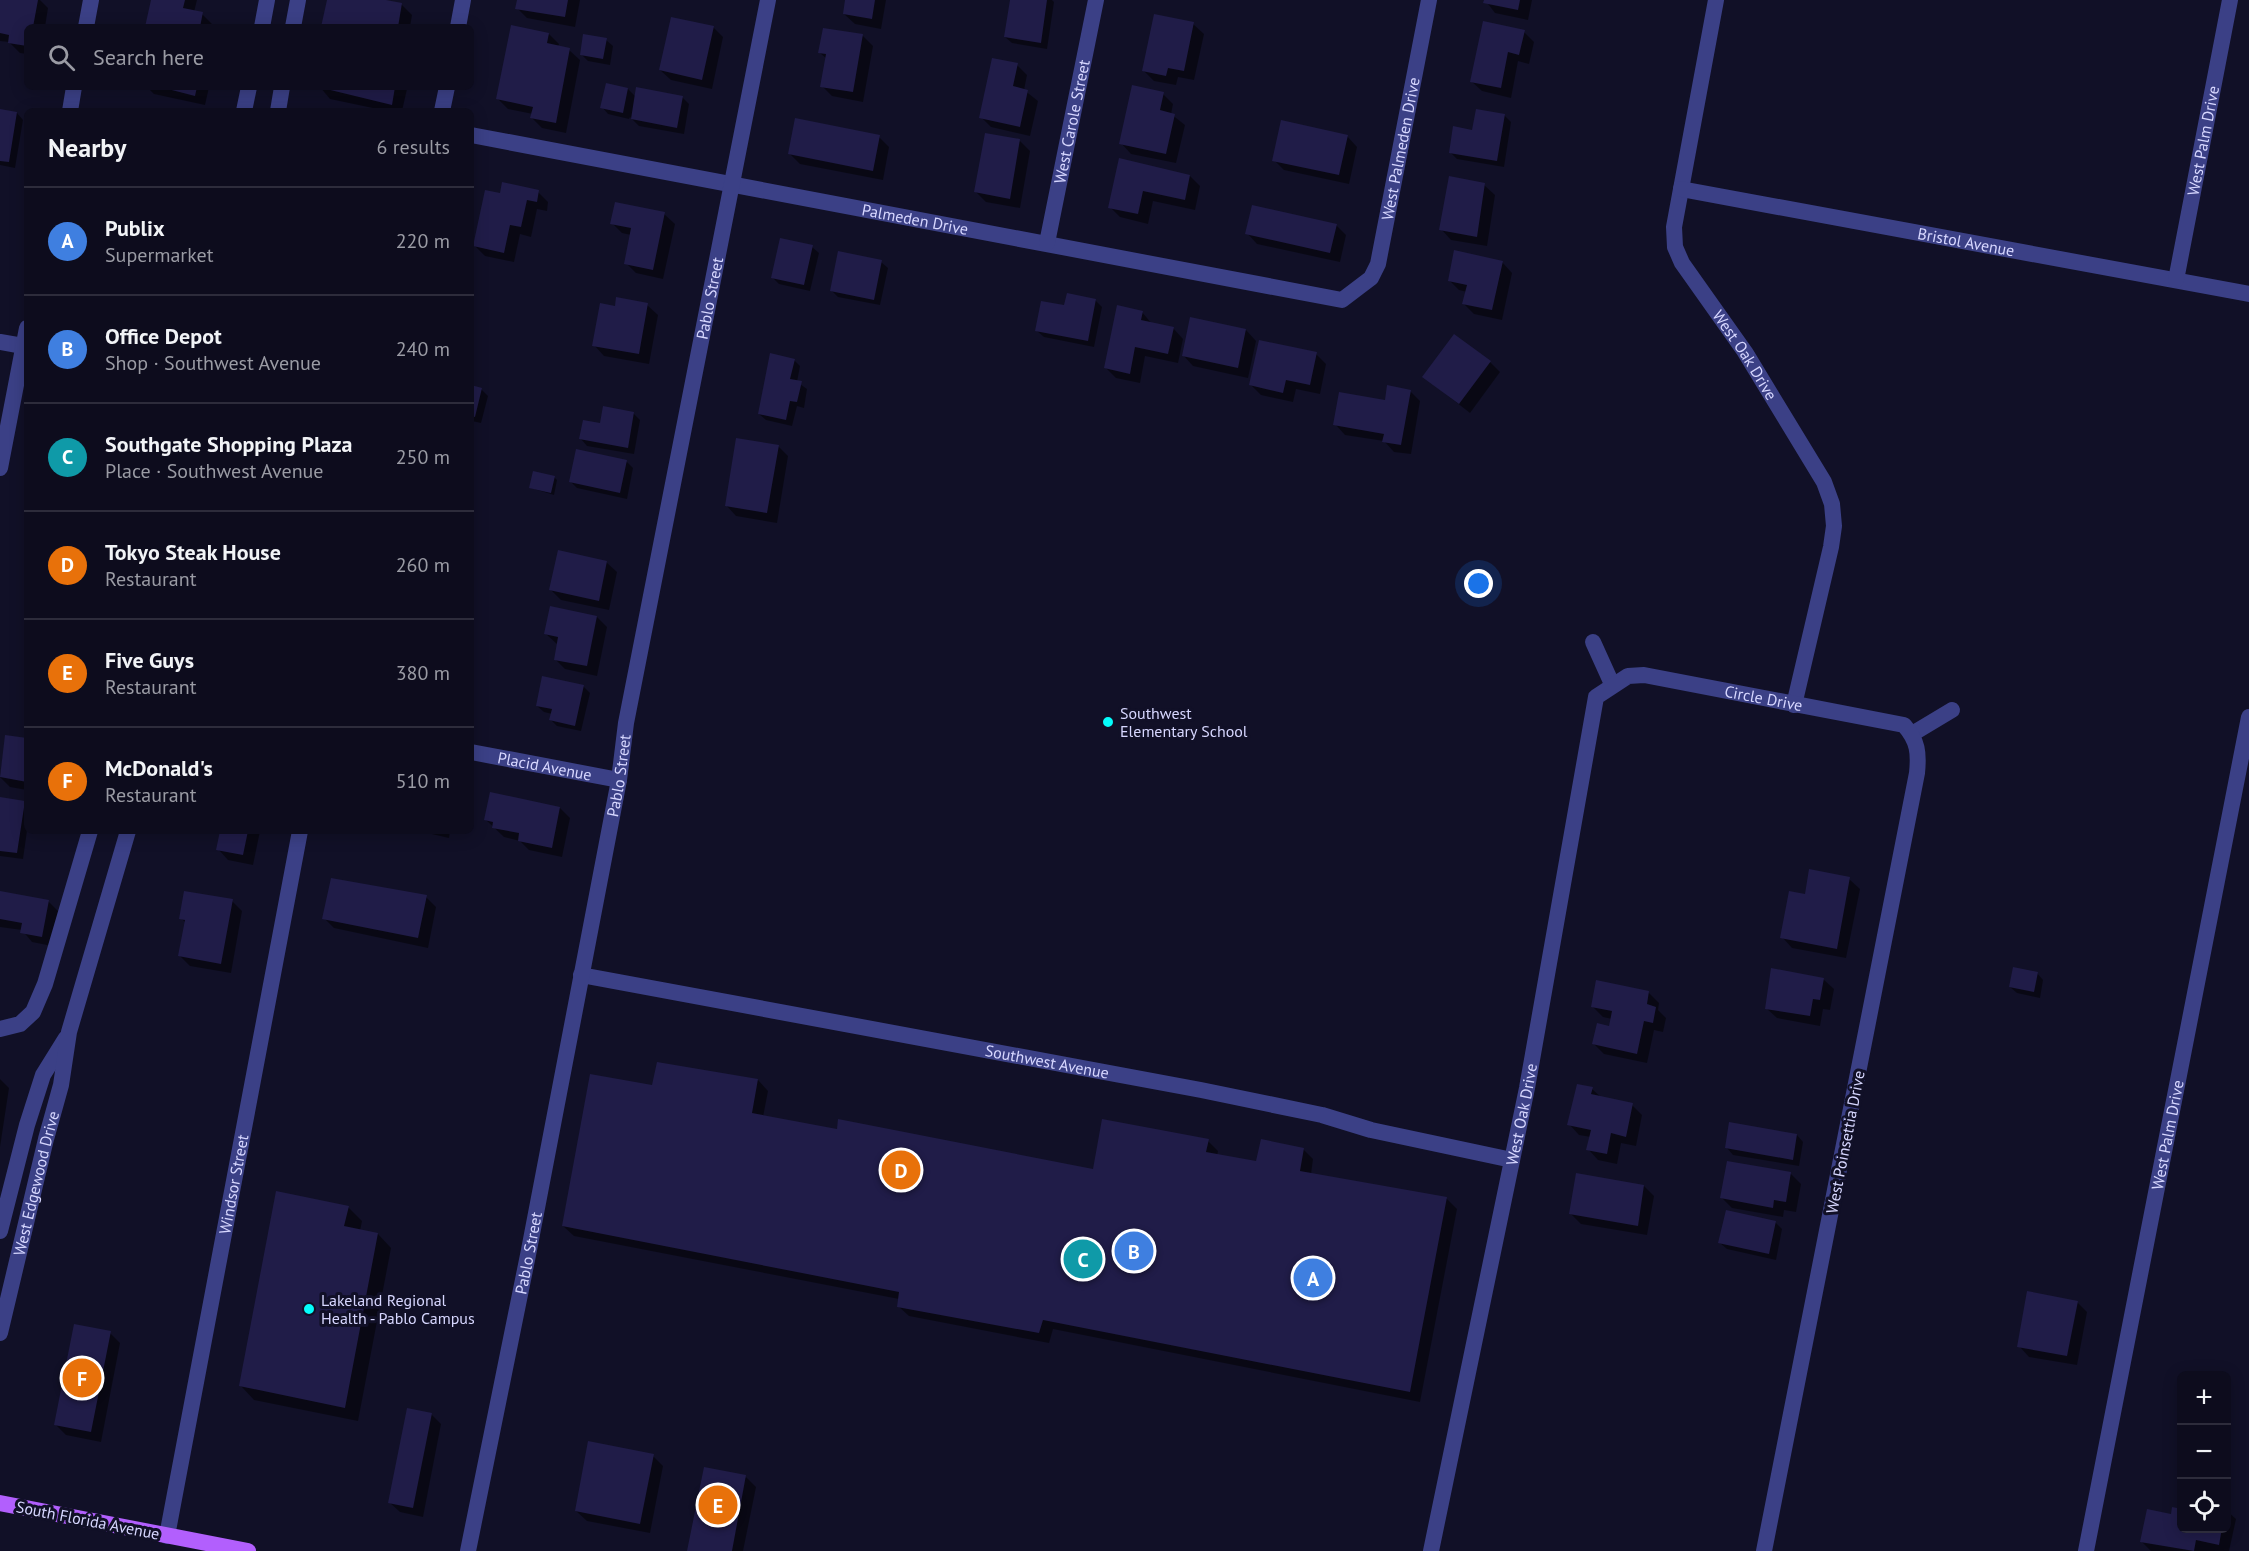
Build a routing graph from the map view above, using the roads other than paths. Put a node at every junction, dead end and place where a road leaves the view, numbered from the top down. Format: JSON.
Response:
{"nodes":[{"id":1,"x":92,"y":0,"type":"edge"},
{"id":2,"x":267,"y":0,"type":"edge"},
{"id":3,"x":298,"y":0,"type":"edge"},
{"id":4,"x":463,"y":0,"type":"edge"},
{"id":5,"x":768,"y":0,"type":"edge"},
{"id":6,"x":1096,"y":0,"type":"edge"},
{"id":7,"x":1429,"y":0,"type":"edge"},
{"id":8,"x":1716,"y":0,"type":"edge"},
{"id":9,"x":2230,"y":0,"type":"edge"},
{"id":10,"x":87,"y":24,"type":"edge"},
{"id":11,"x":263,"y":24,"type":"edge"},
{"id":12,"x":294,"y":24,"type":"edge"},
{"id":13,"x":459,"y":24,"type":"edge"},
{"id":14,"x":74,"y":90,"type":"edge"},
{"id":15,"x":248,"y":90,"type":"edge"},
{"id":16,"x":282,"y":90,"type":"edge"},
{"id":17,"x":446,"y":90,"type":"edge"},
{"id":18,"x":70,"y":108,"type":"edge"},
{"id":19,"x":245,"y":108,"type":"edge"},
{"id":20,"x":278,"y":108,"type":"edge"},
{"id":21,"x":443,"y":108,"type":"edge"},
{"id":22,"x":474,"y":136,"type":"edge"},
{"id":23,"x":734,"y":184,"type":"junction"},
{"id":24,"x":1681,"y":189,"type":"junction"},
{"id":25,"x":1047,"y":243,"type":"junction"},
{"id":26,"x":2176,"y":280,"type":"junction"},
{"id":27,"x":1356,"y":290,"type":"joint"},
{"id":28,"x":2249,"y":294,"type":"edge"},
{"id":29,"x":0,"y":342,"type":"edge"},
{"id":30,"x":24,"y":342,"type":"edge"},
{"id":31,"x":23,"y":346,"type":"junction"},
{"id":32,"x":0,"y":468,"type":"edge"},
{"id":33,"x":1593,"y":642,"type":"dead end"},
{"id":34,"x":1612,"y":684,"type":"junction"},
{"id":35,"x":1794,"y":705,"type":"junction"},
{"id":36,"x":1952,"y":710,"type":"dead end"},
{"id":37,"x":2249,"y":717,"type":"edge"},
{"id":38,"x":1912,"y":734,"type":"junction"},
{"id":39,"x":474,"y":753,"type":"edge"},
{"id":40,"x":619,"y":780,"type":"junction"},
{"id":41,"x":89,"y":834,"type":"edge"},
{"id":42,"x":127,"y":834,"type":"edge"},
{"id":43,"x":299,"y":834,"type":"edge"},
{"id":44,"x":581,"y":975,"type":"junction"},
{"id":45,"x":0,"y":1029,"type":"edge"},
{"id":46,"x":69,"y":1032,"type":"junction"},
{"id":47,"x":1512,"y":1160,"type":"junction"},
{"id":48,"x":0,"y":1231,"type":"edge"},
{"id":49,"x":0,"y":1333,"type":"edge"},
{"id":50,"x":0,"y":1503,"type":"edge"},
{"id":51,"x":167,"y":1536,"type":"junction"},
{"id":52,"x":248,"y":1551,"type":"edge"},
{"id":53,"x":468,"y":1551,"type":"edge"},
{"id":54,"x":1431,"y":1551,"type":"edge"},
{"id":55,"x":1764,"y":1551,"type":"edge"},
{"id":56,"x":2086,"y":1551,"type":"edge"}],
"edges":[{"from":1,"to":10,"type":"street"},
{"from":2,"to":11,"type":"street"},
{"from":3,"to":12,"type":"street"},
{"from":4,"to":13,"type":"street"},
{"from":5,"to":23,"type":"street","name":"Pablo Street"},
{"from":6,"to":25,"type":"street","name":"West Carole Street"},
{"from":7,"to":27,"type":"street","name":"West Palmeden Drive"},
{"from":8,"to":24,"type":"street","name":"West Oak Drive"},
{"from":9,"to":26,"type":"street","name":"West Palm Drive"},
{"from":14,"to":18,"type":"street"},
{"from":15,"to":19,"type":"street"},
{"from":16,"to":20,"type":"street"},
{"from":17,"to":21,"type":"street"},
{"from":22,"to":23,"type":"street","name":"Palmeden Drive"},
{"from":23,"to":25,"type":"street","name":"Palmeden Drive"},
{"from":23,"to":40,"type":"street","name":"Pablo Street"},
{"from":24,"to":26,"type":"street","name":"Bristol Avenue"},
{"from":24,"to":35,"type":"street","name":"West Oak Drive"},
{"from":25,"to":27,"type":"street","name":"Palmeden Drive"},
{"from":26,"to":28,"type":"street","name":"Bristol Avenue"},
{"from":29,"to":31,"type":"street"},
{"from":30,"to":31,"type":"street"},
{"from":31,"to":32,"type":"street"},
{"from":33,"to":34,"type":"street"},
{"from":34,"to":35,"type":"street","name":"Circle Drive"},
{"from":34,"to":47,"type":"street","name":"West Oak Drive"},
{"from":35,"to":38,"type":"street","name":"Circle Drive"},
{"from":36,"to":38,"type":"street"},
{"from":37,"to":56,"type":"street","name":"West Palm Drive"},
{"from":38,"to":55,"type":"street","name":"West Poinsettia Drive"},
{"from":39,"to":40,"type":"street","name":"Placid Avenue"},
{"from":40,"to":44,"type":"street","name":"Pablo Street"},
{"from":41,"to":45,"type":"street"},
{"from":42,"to":46,"type":"street","name":"West Edgewood Drive"},
{"from":43,"to":51,"type":"street","name":"Windsor Street"},
{"from":44,"to":47,"type":"street","name":"Southwest Avenue"},
{"from":44,"to":53,"type":"street","name":"Pablo Street"},
{"from":46,"to":48,"type":"street","name":"West Edgewood Drive"},
{"from":46,"to":49,"type":"street","name":"West Edgewood Drive"},
{"from":47,"to":54,"type":"street","name":"West Oak Drive"},
{"from":50,"to":51,"type":"main road","name":"South Florida Avenue"},
{"from":51,"to":52,"type":"main road","name":"South Florida Avenue"}]}
